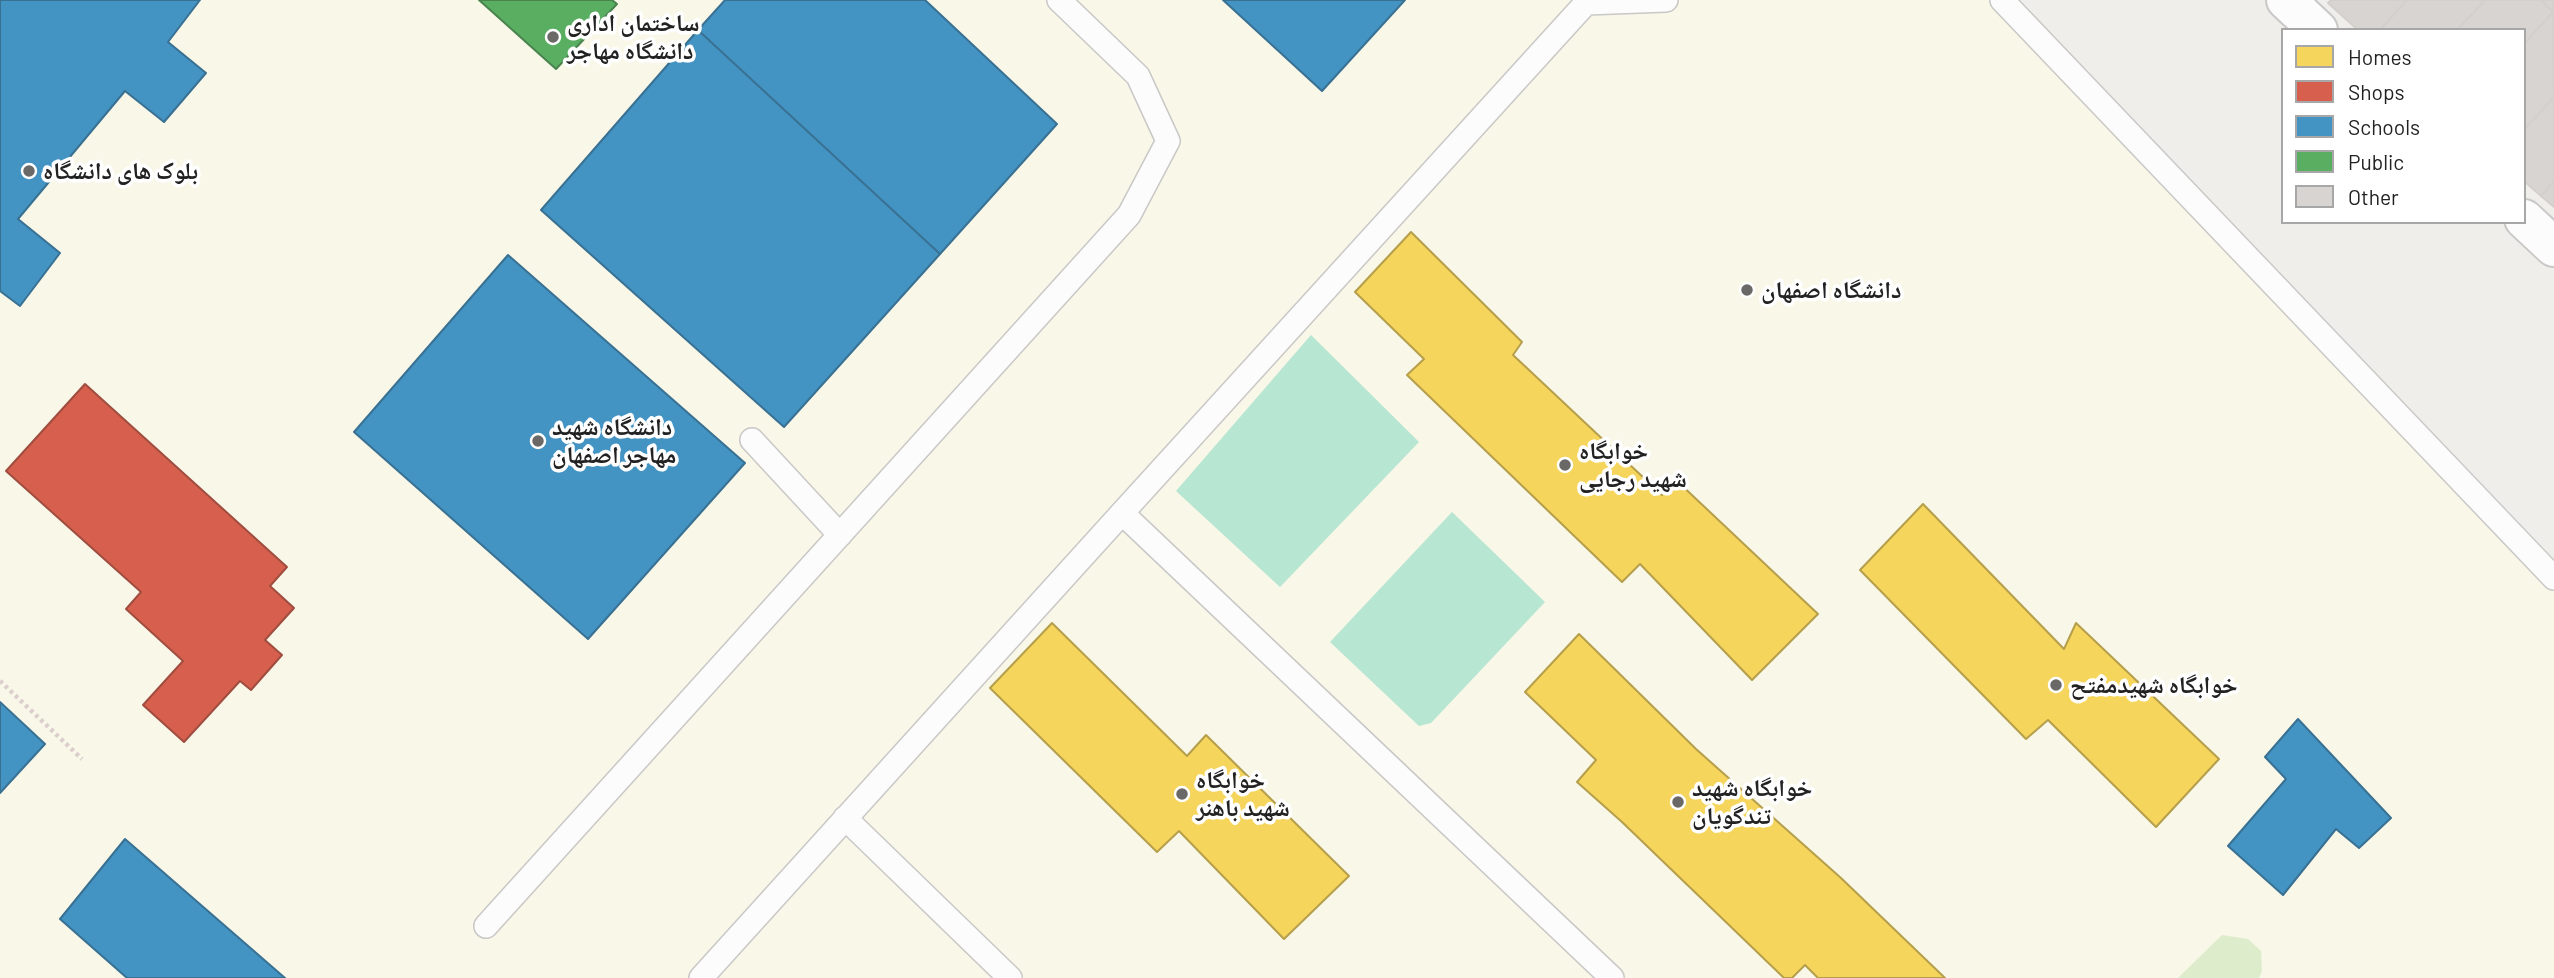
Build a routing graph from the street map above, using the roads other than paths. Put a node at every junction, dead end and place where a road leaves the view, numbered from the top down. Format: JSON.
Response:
{"nodes":[{"id":1,"x":1059,"y":0,"type":"edge"},
{"id":2,"x":1666,"y":0,"type":"edge"},
{"id":3,"x":2002,"y":0,"type":"edge"},
{"id":4,"x":2286,"y":0,"type":"edge"},
{"id":5,"x":2316,"y":28,"type":"edge"},
{"id":6,"x":2526,"y":221,"type":"edge"},
{"id":7,"x":2554,"y":247,"type":"edge"},
{"id":8,"x":752,"y":440,"type":"dead end"},
{"id":9,"x":1122,"y":513,"type":"junction"},
{"id":10,"x":840,"y":535,"type":"junction"},
{"id":11,"x":2554,"y":578,"type":"edge"},
{"id":12,"x":845,"y":818,"type":"junction"},
{"id":13,"x":486,"y":926,"type":"dead end"},
{"id":14,"x":701,"y":978,"type":"edge"},
{"id":15,"x":1010,"y":978,"type":"edge"},
{"id":16,"x":1612,"y":978,"type":"edge"}],
"edges":[{"from":1,"to":10,"type":"lane"},
{"from":2,"to":9,"type":"lane"},
{"from":3,"to":11,"type":"lane"},
{"from":4,"to":5,"type":"street"},
{"from":6,"to":7,"type":"street"},
{"from":8,"to":10,"type":"lane"},
{"from":9,"to":12,"type":"lane"},
{"from":9,"to":16,"type":"lane"},
{"from":10,"to":13,"type":"lane"},
{"from":12,"to":14,"type":"lane"},
{"from":12,"to":15,"type":"lane"}]}
